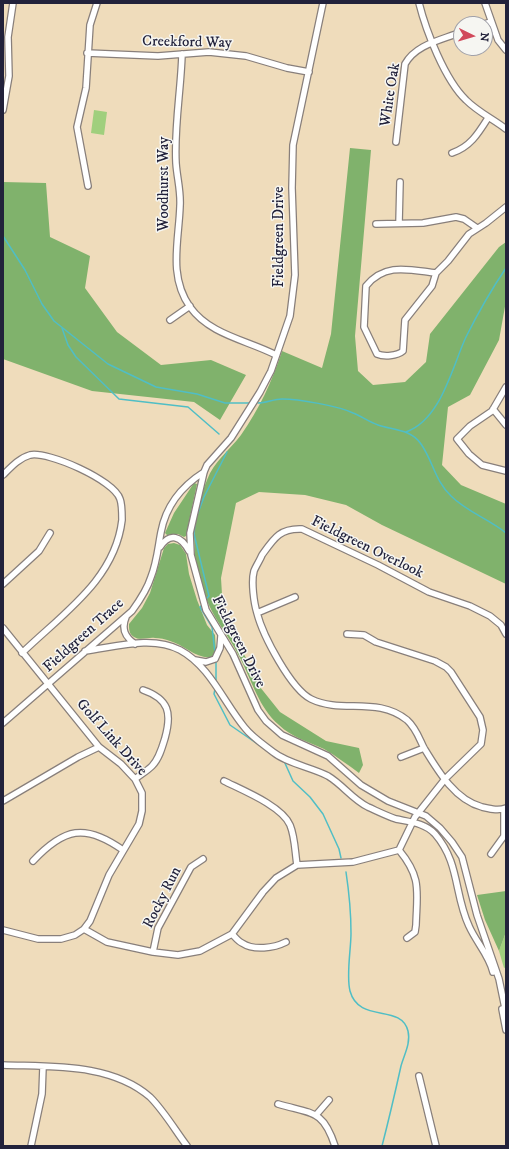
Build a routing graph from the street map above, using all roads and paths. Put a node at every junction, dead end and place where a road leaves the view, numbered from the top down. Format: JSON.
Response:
{"nodes":[{"id":1,"x":13,"y":3,"type":"edge"},
{"id":2,"x":97,"y":3,"type":"edge"},
{"id":3,"x":323,"y":3,"type":"edge"},
{"id":4,"x":419,"y":3,"type":"edge"},
{"id":5,"x":485,"y":3,"type":"edge"},
{"id":6,"x":489,"y":16,"type":"edge"},
{"id":7,"x":493,"y":27,"type":"edge"},
{"id":8,"x":453,"y":35,"type":"edge"},
{"id":9,"x":433,"y":43,"type":"junction"},
{"id":10,"x":506,"y":50,"type":"edge"},
{"id":11,"x":88,"y":53,"type":"junction"},
{"id":12,"x":182,"y":54,"type":"junction"},
{"id":13,"x":309,"y":72,"type":"junction"},
{"id":14,"x":3,"y":110,"type":"edge"},
{"id":15,"x":488,"y":118,"type":"junction"},
{"id":16,"x":506,"y":130,"type":"edge"},
{"id":17,"x":396,"y":142,"type":"dead end"},
{"id":18,"x":452,"y":153,"type":"dead end"},
{"id":19,"x":400,"y":182,"type":"dead end"},
{"id":20,"x":88,"y":186,"type":"dead end"},
{"id":21,"x":506,"y":207,"type":"edge"},
{"id":22,"x":399,"y":223,"type":"junction"},
{"id":23,"x":376,"y":224,"type":"dead end"},
{"id":24,"x":477,"y":228,"type":"junction"},
{"id":25,"x":436,"y":273,"type":"junction"},
{"id":26,"x":190,"y":306,"type":"junction"},
{"id":27,"x":170,"y":320,"type":"dead end"},
{"id":28,"x":276,"y":354,"type":"junction"},
{"id":29,"x":506,"y":387,"type":"edge"},
{"id":30,"x":493,"y":409,"type":"junction"},
{"id":31,"x":506,"y":425,"type":"edge"},
{"id":32,"x":506,"y":471,"type":"edge"},
{"id":33,"x":204,"y":472,"type":"junction"},
{"id":34,"x":3,"y":475,"type":"edge"},
{"id":35,"x":50,"y":533,"type":"dead end"},
{"id":36,"x":158,"y":550,"type":"junction"},
{"id":37,"x":191,"y":554,"type":"junction"},
{"id":38,"x":3,"y":584,"type":"edge"},
{"id":39,"x":295,"y":597,"type":"dead end"},
{"id":40,"x":257,"y":613,"type":"junction"},
{"id":41,"x":127,"y":615,"type":"junction"},
{"id":42,"x":4,"y":632,"type":"edge"},
{"id":43,"x":347,"y":634,"type":"dead end"},
{"id":44,"x":506,"y":634,"type":"edge"},
{"id":45,"x":221,"y":635,"type":"junction"},
{"id":46,"x":135,"y":644,"type":"junction"},
{"id":47,"x":85,"y":651,"type":"junction"},
{"id":48,"x":22,"y":653,"type":"junction"},
{"id":49,"x":191,"y":658,"type":"junction"},
{"id":50,"x":48,"y":684,"type":"junction"},
{"id":51,"x":143,"y":690,"type":"dead end"},
{"id":52,"x":3,"y":723,"type":"edge"},
{"id":53,"x":99,"y":747,"type":"junction"},
{"id":54,"x":424,"y":748,"type":"junction"},
{"id":55,"x":401,"y":757,"type":"dead end"},
{"id":56,"x":135,"y":779,"type":"junction"},
{"id":57,"x":445,"y":779,"type":"junction"},
{"id":58,"x":224,"y":781,"type":"dead end"},
{"id":59,"x":3,"y":801,"type":"edge"},
{"id":60,"x":505,"y":808,"type":"edge"},
{"id":61,"x":419,"y":813,"type":"junction"},
{"id":62,"x":413,"y":822,"type":"junction"},
{"id":63,"x":123,"y":850,"type":"junction"},
{"id":64,"x":399,"y":850,"type":"junction"},
{"id":65,"x":491,"y":854,"type":"dead end"},
{"id":66,"x":203,"y":860,"type":"dead end"},
{"id":67,"x":33,"y":861,"type":"dead end"},
{"id":68,"x":297,"y":865,"type":"junction"},
{"id":69,"x":84,"y":929,"type":"junction"},
{"id":70,"x":3,"y":930,"type":"edge"},
{"id":71,"x":232,"y":934,"type":"junction"},
{"id":72,"x":407,"y":938,"type":"dead end"},
{"id":73,"x":286,"y":942,"type":"dead end"},
{"id":74,"x":153,"y":952,"type":"junction"},
{"id":75,"x":506,"y":1012,"type":"edge"},
{"id":76,"x":506,"y":1030,"type":"edge"},
{"id":77,"x":3,"y":1065,"type":"edge"},
{"id":78,"x":43,"y":1067,"type":"junction"},
{"id":79,"x":419,"y":1076,"type":"dead end"},
{"id":80,"x":330,"y":1100,"type":"dead end"},
{"id":81,"x":278,"y":1104,"type":"dead end"},
{"id":82,"x":316,"y":1115,"type":"junction"},
{"id":83,"x":31,"y":1146,"type":"edge"},
{"id":84,"x":187,"y":1146,"type":"edge"},
{"id":85,"x":335,"y":1146,"type":"edge"},
{"id":86,"x":436,"y":1146,"type":"edge"}],
"edges":[{"from":1,"to":14,"type":"street"},
{"from":2,"to":11,"type":"street"},
{"from":3,"to":13,"type":"street","name":"Fieldgreen Drive"},
{"from":4,"to":9,"type":"street"},
{"from":5,"to":6,"type":"street"},
{"from":7,"to":10,"type":"street"},
{"from":8,"to":9,"type":"street","name":"White Oak"},
{"from":9,"to":15,"type":"street"},
{"from":9,"to":17,"type":"street","name":"White Oak"},
{"from":11,"to":12,"type":"street","name":"Creekford Way"},
{"from":11,"to":20,"type":"street"},
{"from":12,"to":13,"type":"street","name":"Creekford Way"},
{"from":12,"to":26,"type":"street","name":"Woodhurst Way"},
{"from":13,"to":28,"type":"street","name":"Fieldgreen Drive"},
{"from":15,"to":16,"type":"street"},
{"from":15,"to":18,"type":"street"},
{"from":19,"to":22,"type":"street"},
{"from":21,"to":24,"type":"street"},
{"from":22,"to":23,"type":"street"},
{"from":22,"to":24,"type":"street"},
{"from":24,"to":25,"type":"street"},
{"from":25,"to":25,"type":"street"},
{"from":26,"to":27,"type":"street"},
{"from":26,"to":28,"type":"street","name":"Woodhurst Way"},
{"from":28,"to":33,"type":"street","name":"Fieldgreen Drive"},
{"from":29,"to":30,"type":"street"},
{"from":30,"to":31,"type":"street"},
{"from":30,"to":32,"type":"street"},
{"from":33,"to":36,"type":"street","name":"Fieldgreen Trace"},
{"from":33,"to":37,"type":"street","name":"Fieldgreen Drive"},
{"from":34,"to":48,"type":"street"},
{"from":35,"to":38,"type":"street"},
{"from":36,"to":37,"type":"street"},
{"from":36,"to":41,"type":"street","name":"Fieldgreen Trace"},
{"from":37,"to":45,"type":"street","name":"Fieldgreen Drive"},
{"from":39,"to":40,"type":"street"},
{"from":40,"to":44,"type":"street","name":"Fieldgreen Overlook"},
{"from":40,"to":54,"type":"street","name":"Fieldgreen Overlook"},
{"from":41,"to":46,"type":"street"},
{"from":41,"to":47,"type":"street","name":"Fieldgreen Trace"},
{"from":42,"to":48,"type":"street","name":"Golf Link Drive"},
{"from":43,"to":57,"type":"street"},
{"from":45,"to":49,"type":"street"},
{"from":45,"to":61,"type":"street","name":"Fieldgreen Drive"},
{"from":46,"to":47,"type":"street"},
{"from":46,"to":49,"type":"street"},
{"from":47,"to":50,"type":"street","name":"Fieldgreen Trace"},
{"from":48,"to":50,"type":"street","name":"Golf Link Drive"},
{"from":49,"to":62,"type":"street"},
{"from":50,"to":52,"type":"street","name":"Fieldgreen Trace"},
{"from":50,"to":53,"type":"street","name":"Golf Link Drive"},
{"from":51,"to":56,"type":"street"},
{"from":53,"to":56,"type":"street","name":"Golf Link Drive"},
{"from":53,"to":59,"type":"street"},
{"from":54,"to":55,"type":"street"},
{"from":54,"to":57,"type":"street","name":"Fieldgreen Overlook"},
{"from":56,"to":63,"type":"street","name":"Golf Link Drive"},
{"from":57,"to":60,"type":"street","name":"Fieldgreen Overlook"},
{"from":57,"to":61,"type":"street"},
{"from":58,"to":68,"type":"street"},
{"from":60,"to":65,"type":"street"},
{"from":61,"to":62,"type":"street"},
{"from":61,"to":75,"type":"street","name":"Fieldgreen Drive"},
{"from":62,"to":64,"type":"street"},
{"from":62,"to":76,"type":"street"},
{"from":63,"to":67,"type":"street"},
{"from":63,"to":69,"type":"street","name":"Golf Link Drive"},
{"from":64,"to":68,"type":"street"},
{"from":64,"to":72,"type":"street"},
{"from":66,"to":74,"type":"street","name":"Rocky Run"},
{"from":68,"to":71,"type":"street"},
{"from":69,"to":70,"type":"street"},
{"from":69,"to":74,"type":"street"},
{"from":71,"to":73,"type":"street"},
{"from":71,"to":74,"type":"street"},
{"from":77,"to":78,"type":"street"},
{"from":78,"to":83,"type":"street"},
{"from":78,"to":84,"type":"street"},
{"from":79,"to":86,"type":"street"},
{"from":80,"to":82,"type":"street"},
{"from":81,"to":82,"type":"street"},
{"from":82,"to":85,"type":"street"}]}
